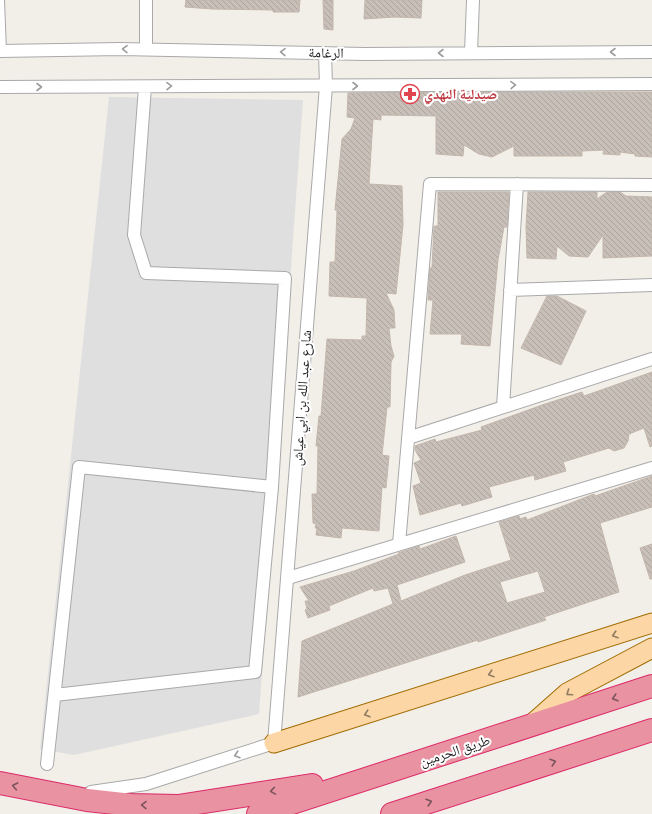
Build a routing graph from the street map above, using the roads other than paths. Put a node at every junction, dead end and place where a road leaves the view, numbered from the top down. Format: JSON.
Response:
{"nodes":[{"id":1,"x":146,"y":0,"type":"edge"},
{"id":2,"x":473,"y":0,"type":"edge"},
{"id":3,"x":1,"y":3,"type":"edge"},
{"id":4,"x":146,"y":49,"type":"junction"},
{"id":5,"x":2,"y":51,"type":"edge"},
{"id":6,"x":652,"y":52,"type":"edge"},
{"id":7,"x":325,"y":53,"type":"junction"},
{"id":8,"x":471,"y":53,"type":"junction"},
{"id":9,"x":652,"y":84,"type":"edge"},
{"id":10,"x":326,"y":86,"type":"junction"},
{"id":11,"x":145,"y":87,"type":"junction"},
{"id":12,"x":0,"y":88,"type":"edge"},
{"id":13,"x":517,"y":184,"type":"junction"},
{"id":14,"x":652,"y":185,"type":"edge"},
{"id":15,"x":652,"y":285,"type":"edge"},
{"id":16,"x":510,"y":290,"type":"junction"},
{"id":17,"x":652,"y":359,"type":"edge"},
{"id":18,"x":503,"y":407,"type":"junction"},
{"id":19,"x":408,"y":438,"type":"junction"},
{"id":20,"x":652,"y":468,"type":"edge"},
{"id":21,"x":272,"y":487,"type":"junction"},
{"id":22,"x":399,"y":544,"type":"junction"},
{"id":23,"x":288,"y":578,"type":"junction"},
{"id":24,"x":652,"y":623,"type":"edge"},
{"id":25,"x":652,"y":648,"type":"edge"},
{"id":26,"x":652,"y":686,"type":"edge"},
{"id":27,"x":55,"y":695,"type":"junction"},
{"id":28,"x":530,"y":726,"type":"junction"},
{"id":29,"x":652,"y":730,"type":"edge"},
{"id":30,"x":274,"y":743,"type":"junction"},
{"id":31,"x":47,"y":764,"type":"dead end"},
{"id":32,"x":380,"y":775,"type":"junction"},
{"id":33,"x":0,"y":783,"type":"edge"},
{"id":34,"x":63,"y":795,"type":"junction"},
{"id":35,"x":258,"y":814,"type":"edge"},
{"id":36,"x":392,"y":814,"type":"edge"}],
"edges":[{"from":1,"to":4,"type":"street"},
{"from":2,"to":8,"type":"street"},
{"from":3,"to":5,"type":"lane"},
{"from":4,"to":5,"type":"street","name":"الرغامة","one_way":true},
{"from":7,"to":4,"type":"street","name":"الرغامة","one_way":true},
{"from":6,"to":8,"type":"street","name":"الرغامة","one_way":true},
{"from":8,"to":7,"type":"street","name":"الرغامة","one_way":true},
{"from":7,"to":10,"type":"street","name":"شارع عبد الله بن ابي عياش"},
{"from":10,"to":9,"type":"street","one_way":true},
{"from":11,"to":10,"type":"street","one_way":true},
{"from":10,"to":23,"type":"street","name":"شارع عبد الله بن ابي عياش"},
{"from":12,"to":11,"type":"street","one_way":true},
{"from":11,"to":21,"type":"street"},
{"from":13,"to":14,"type":"street"},
{"from":13,"to":16,"type":"street"},
{"from":13,"to":19,"type":"street"},
{"from":15,"to":16,"type":"street"},
{"from":16,"to":18,"type":"street"},
{"from":17,"to":18,"type":"street"},
{"from":18,"to":19,"type":"street"},
{"from":19,"to":22,"type":"street"},
{"from":20,"to":22,"type":"street"},
{"from":21,"to":27,"type":"street"},
{"from":21,"to":27,"type":"street"},
{"from":22,"to":23,"type":"street"},
{"from":23,"to":30,"type":"street","name":"شارع عبد الله بن ابي عياش"},
{"from":24,"to":30,"type":"main road","one_way":true},
{"from":25,"to":28,"type":"main road","one_way":true},
{"from":26,"to":28,"type":"highway","name":"طريق الحرمين","one_way":true},
{"from":27,"to":31,"type":"street"},
{"from":28,"to":32,"type":"highway","name":"طريق الحرمين"},
{"from":36,"to":29,"type":"highway","one_way":true},
{"from":30,"to":34,"type":"street","one_way":true},
{"from":32,"to":34,"type":"highway","one_way":true},
{"from":32,"to":35,"type":"highway","name":"طريق الحرمين"},
{"from":34,"to":33,"type":"highway","one_way":true}]}
